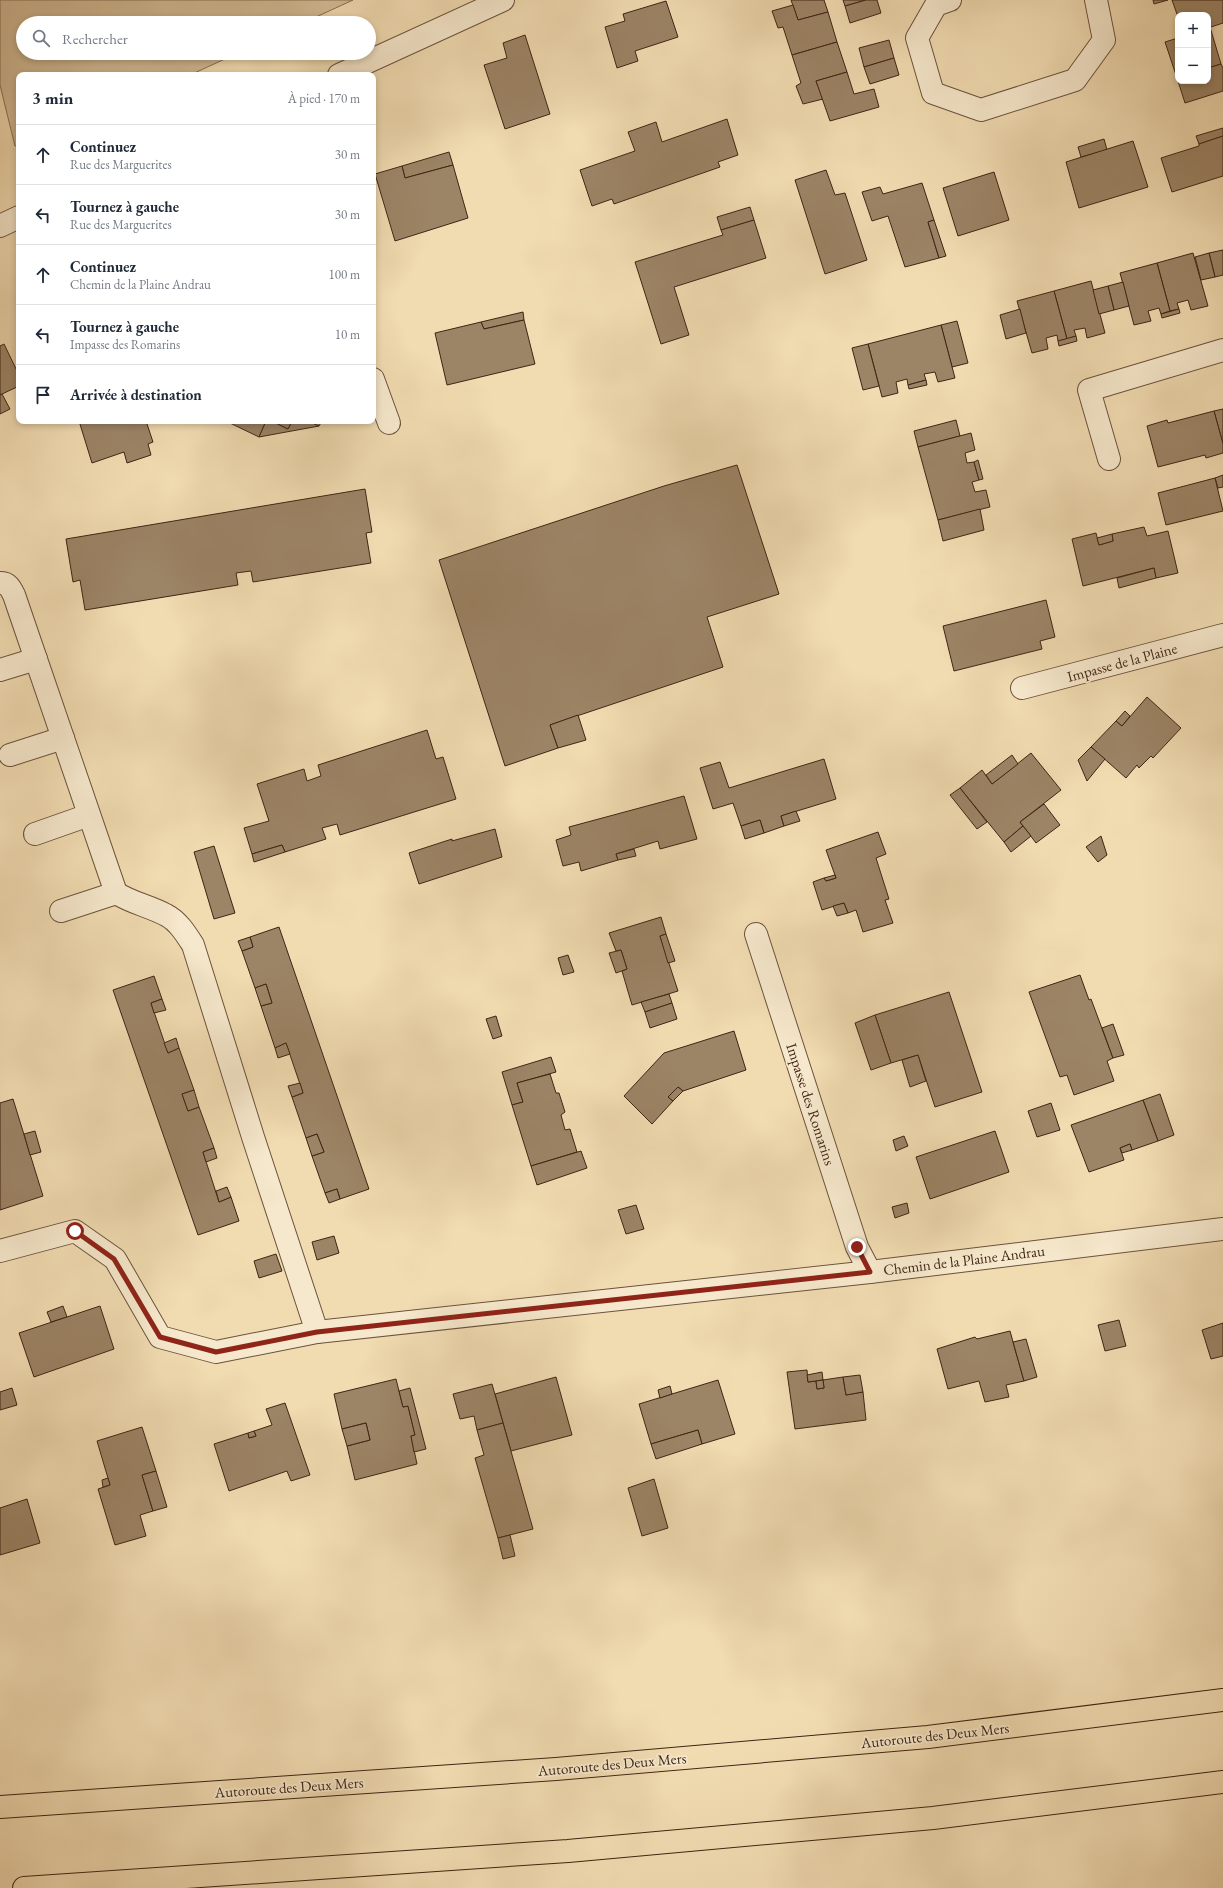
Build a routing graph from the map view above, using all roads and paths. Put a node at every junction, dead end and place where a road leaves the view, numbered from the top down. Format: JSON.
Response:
{"nodes":[{"id":1,"x":503,"y":0,"type":"edge"},
{"id":2,"x":950,"y":0,"type":"edge"},
{"id":3,"x":1096,"y":0,"type":"edge"},
{"id":4,"x":376,"y":58,"type":"edge"},
{"id":5,"x":371,"y":60,"type":"edge"},
{"id":6,"x":345,"y":72,"type":"edge"},
{"id":7,"x":16,"y":218,"type":"edge"},
{"id":8,"x":0,"y":226,"type":"edge"},
{"id":9,"x":1223,"y":350,"type":"edge"},
{"id":10,"x":376,"y":387,"type":"edge"},
{"id":11,"x":389,"y":423,"type":"dead end"},
{"id":12,"x":1109,"y":459,"type":"dead end"},
{"id":13,"x":0,"y":583,"type":"edge"},
{"id":14,"x":1223,"y":635,"type":"edge"},
{"id":15,"x":36,"y":659,"type":"junction"},
{"id":16,"x":0,"y":670,"type":"edge"},
{"id":17,"x":1022,"y":688,"type":"dead end"},
{"id":18,"x":63,"y":738,"type":"junction"},
{"id":19,"x":10,"y":755,"type":"dead end"},
{"id":20,"x":89,"y":815,"type":"junction"},
{"id":21,"x":35,"y":834,"type":"dead end"},
{"id":22,"x":116,"y":893,"type":"junction"},
{"id":23,"x":61,"y":911,"type":"dead end"},
{"id":24,"x":756,"y":934,"type":"dead end"},
{"id":25,"x":1223,"y":1229,"type":"edge"},
{"id":26,"x":0,"y":1251,"type":"edge"},
{"id":27,"x":870,"y":1272,"type":"junction"},
{"id":28,"x":317,"y":1332,"type":"junction"},
{"id":29,"x":1223,"y":1700,"type":"edge"},
{"id":30,"x":1223,"y":1782,"type":"edge"},
{"id":31,"x":0,"y":1807,"type":"edge"},
{"id":32,"x":24,"y":1888,"type":"edge"}],
"edges":[{"from":1,"to":4,"type":"street"},
{"from":2,"to":3,"type":"street"},
{"from":5,"to":6,"type":"street"},
{"from":7,"to":8,"type":"street"},
{"from":9,"to":12,"type":"street"},
{"from":10,"to":11,"type":"street"},
{"from":13,"to":15,"type":"street"},
{"from":14,"to":17,"type":"street","name":"Impasse de la Plaine"},
{"from":15,"to":16,"type":"street"},
{"from":15,"to":18,"type":"street"},
{"from":18,"to":19,"type":"street"},
{"from":18,"to":20,"type":"street"},
{"from":20,"to":21,"type":"street"},
{"from":20,"to":22,"type":"street"},
{"from":22,"to":23,"type":"street"},
{"from":22,"to":28,"type":"street"},
{"from":24,"to":27,"type":"street","name":"Impasse des Romarins"},
{"from":25,"to":27,"type":"street","name":"Chemin de la Plaine Andrau"},
{"from":26,"to":28,"type":"street","name":"Chemin de la Plaine Andrau"},
{"from":27,"to":28,"type":"street","name":"Chemin de la Plaine Andrau"},
{"from":29,"to":31,"type":"highway","name":"Autoroute des Deux Mers"},
{"from":30,"to":32,"type":"highway"}]}
